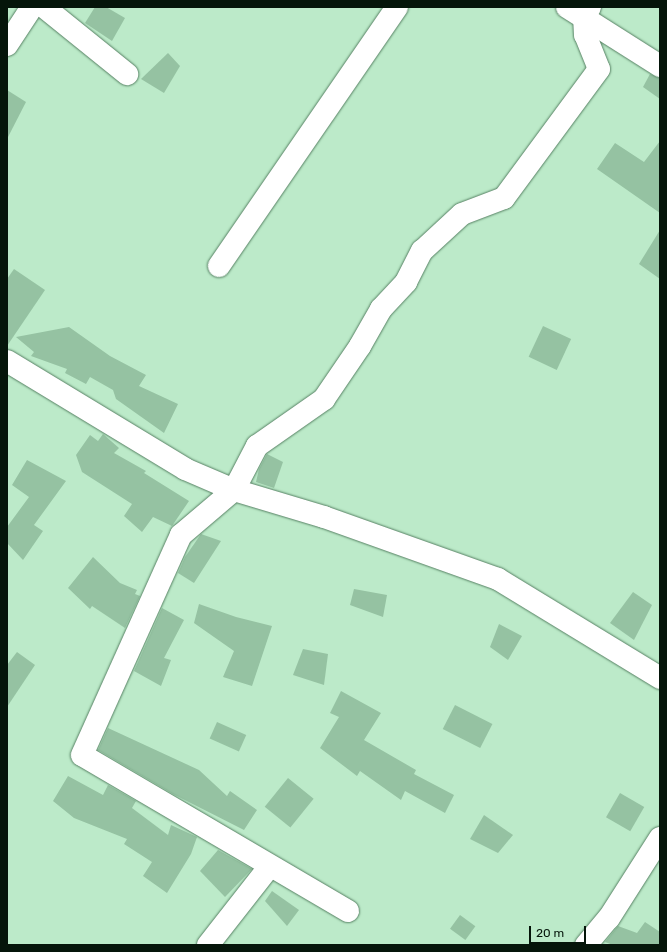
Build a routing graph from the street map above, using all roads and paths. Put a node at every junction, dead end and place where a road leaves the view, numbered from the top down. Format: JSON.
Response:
{"nodes":[{"id":1,"x":32,"y":7,"type":"edge"},
{"id":2,"x":44,"y":7,"type":"edge"},
{"id":3,"x":396,"y":7,"type":"edge"},
{"id":4,"x":580,"y":10,"type":"edge"},
{"id":5,"x":7,"y":45,"type":"edge"},
{"id":6,"x":660,"y":66,"type":"edge"},
{"id":7,"x":127,"y":74,"type":"dead end"},
{"id":8,"x":219,"y":266,"type":"dead end"},
{"id":9,"x":7,"y":361,"type":"edge"},
{"id":10,"x":234,"y":490,"type":"junction"},
{"id":11,"x":660,"y":678,"type":"edge"},
{"id":12,"x":660,"y":838,"type":"edge"},
{"id":13,"x":270,"y":866,"type":"junction"},
{"id":14,"x":348,"y":911,"type":"dead end"},
{"id":15,"x":208,"y":945,"type":"edge"},
{"id":16,"x":586,"y":945,"type":"edge"}],
"edges":[{"from":1,"to":5,"type":"street"},
{"from":2,"to":7,"type":"street"},
{"from":3,"to":8,"type":"street"},
{"from":4,"to":6,"type":"street"},
{"from":4,"to":10,"type":"street"},
{"from":9,"to":10,"type":"street"},
{"from":10,"to":11,"type":"street"},
{"from":10,"to":13,"type":"street"},
{"from":12,"to":16,"type":"street"},
{"from":13,"to":14,"type":"street"},
{"from":13,"to":15,"type":"street"}]}
